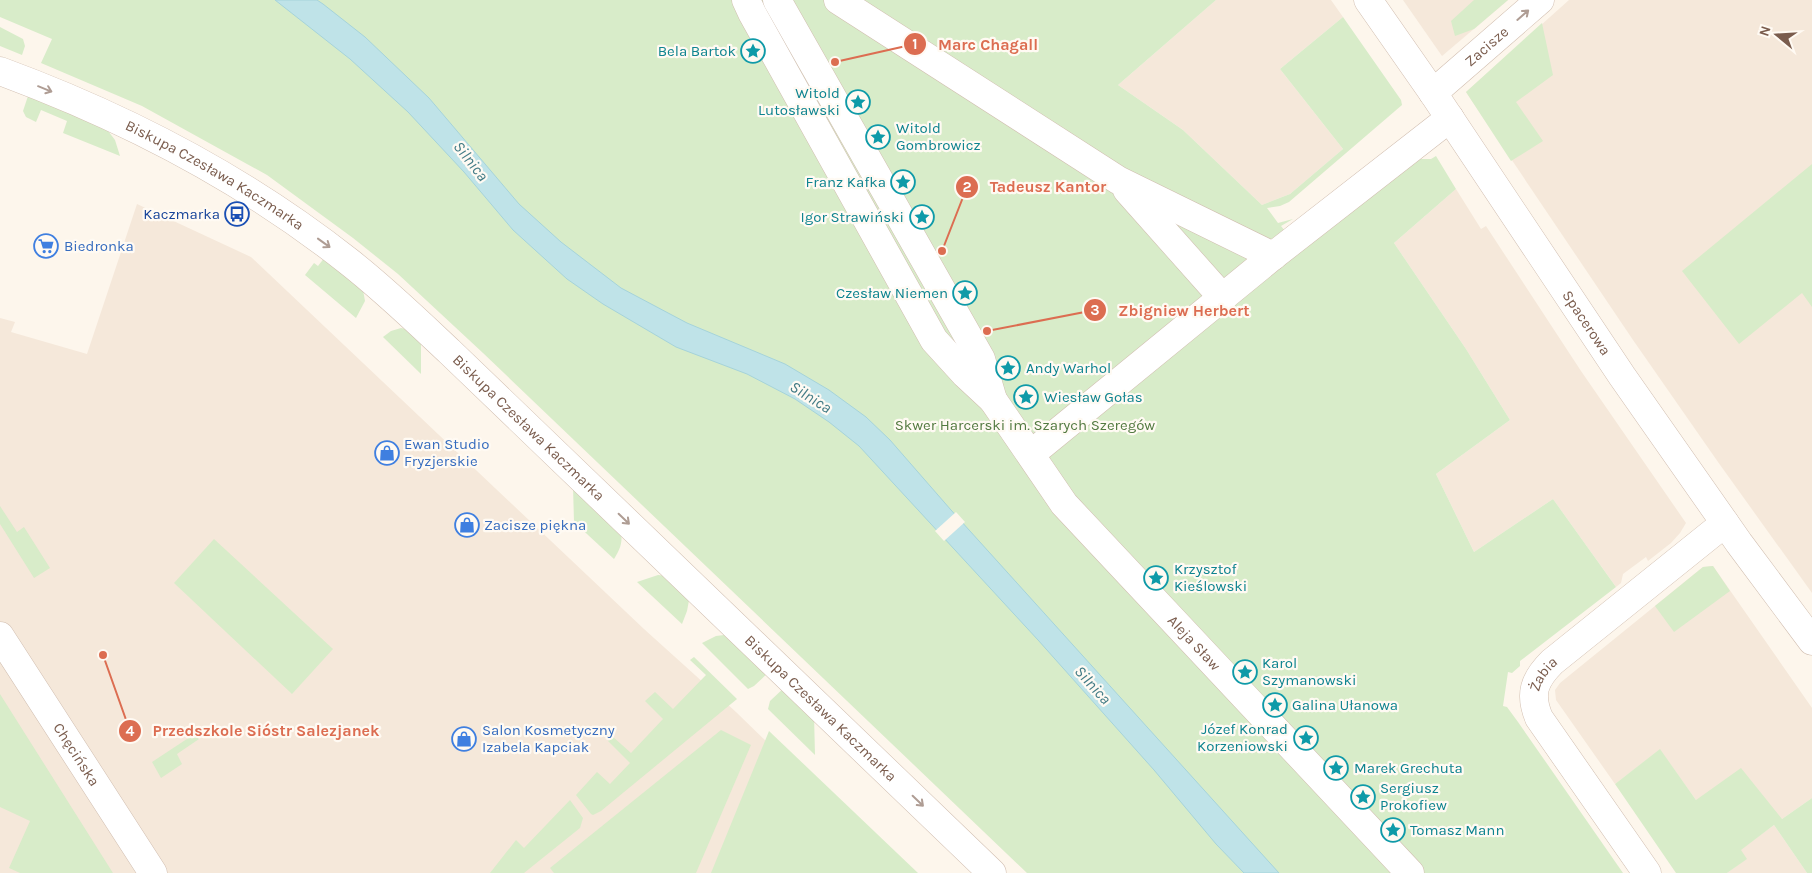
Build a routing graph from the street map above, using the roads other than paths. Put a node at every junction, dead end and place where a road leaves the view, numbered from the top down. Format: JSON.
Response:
{"nodes":[{"id":1,"x":746,"y":0,"type":"edge"},
{"id":2,"x":777,"y":0,"type":"edge"},
{"id":3,"x":838,"y":0,"type":"edge"},
{"id":4,"x":1368,"y":0,"type":"edge"},
{"id":5,"x":1540,"y":0,"type":"edge"},
{"id":6,"x":0,"y":71,"type":"edge"},
{"id":7,"x":1433,"y":92,"type":"junction"},
{"id":8,"x":1450,"y":118,"type":"junction"},
{"id":9,"x":1118,"y":180,"type":"junction"},
{"id":10,"x":1273,"y":256,"type":"junction"},
{"id":11,"x":1223,"y":298,"type":"junction"},
{"id":12,"x":993,"y":400,"type":"junction"},
{"id":13,"x":1031,"y":454,"type":"junction"},
{"id":14,"x":1725,"y":523,"type":"junction"},
{"id":15,"x":0,"y":636,"type":"edge"},
{"id":16,"x":1812,"y":642,"type":"edge"},
{"id":17,"x":154,"y":873,"type":"edge"},
{"id":18,"x":992,"y":873,"type":"edge"},
{"id":19,"x":1410,"y":873,"type":"edge"},
{"id":20,"x":1647,"y":873,"type":"edge"}],
"edges":[{"from":1,"to":12,"type":"street","name":"Aleja Sław"},
{"from":2,"to":12,"type":"street","name":"Aleja Sław"},
{"from":3,"to":9,"type":"street"},
{"from":4,"to":7,"type":"street","name":"Spacerowa"},
{"from":7,"to":5,"type":"street","name":"Zacisze","one_way":true},
{"from":6,"to":18,"type":"street","name":"Biskupa Czesława Kaczmarka","one_way":true},
{"from":7,"to":8,"type":"street","name":"Spacerowa"},
{"from":8,"to":10,"type":"street"},
{"from":8,"to":14,"type":"street","name":"Spacerowa"},
{"from":9,"to":10,"type":"street"},
{"from":9,"to":11,"type":"street"},
{"from":10,"to":11,"type":"street"},
{"from":11,"to":13,"type":"street"},
{"from":12,"to":13,"type":"street","name":"Aleja Sław"},
{"from":13,"to":19,"type":"street","name":"Aleja Sław"},
{"from":14,"to":16,"type":"street","name":"Spacerowa"},
{"from":14,"to":20,"type":"street","name":"Żabia"},
{"from":15,"to":17,"type":"street","name":"Chęcińska"}]}
